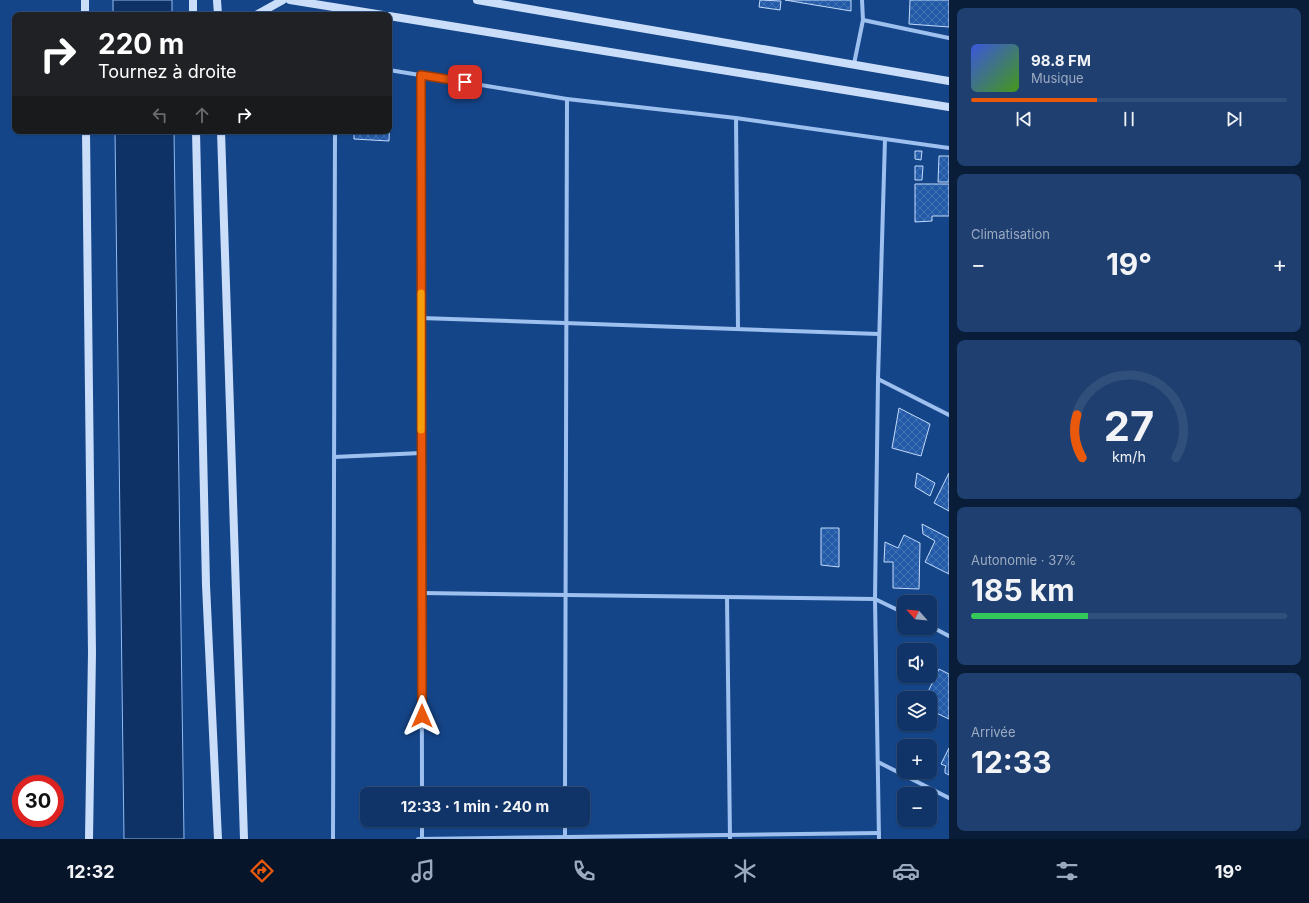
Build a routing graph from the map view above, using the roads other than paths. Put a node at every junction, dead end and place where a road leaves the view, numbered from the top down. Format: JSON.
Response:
{"nodes":[{"id":1,"x":85,"y":0,"type":"edge"},
{"id":2,"x":192,"y":0,"type":"edge"},
{"id":3,"x":217,"y":0,"type":"edge"},
{"id":4,"x":283,"y":0,"type":"edge"},
{"id":5,"x":290,"y":0,"type":"edge"},
{"id":6,"x":478,"y":0,"type":"edge"},
{"id":7,"x":862,"y":0,"type":"edge"},
{"id":8,"x":85,"y":12,"type":"edge"},
{"id":9,"x":193,"y":12,"type":"edge"},
{"id":10,"x":218,"y":12,"type":"edge"},
{"id":11,"x":261,"y":12,"type":"edge"},
{"id":12,"x":364,"y":12,"type":"edge"},
{"id":13,"x":392,"y":16,"type":"edge"},
{"id":14,"x":862,"y":20,"type":"junction"},
{"id":15,"x":949,"y":38,"type":"edge"},
{"id":16,"x":854,"y":64,"type":"junction"},
{"id":17,"x":392,"y":70,"type":"edge"},
{"id":18,"x":421,"y":75,"type":"junction"},
{"id":19,"x":949,"y":81,"type":"edge"},
{"id":20,"x":567,"y":99,"type":"junction"},
{"id":21,"x":949,"y":107,"type":"edge"},
{"id":22,"x":736,"y":118,"type":"junction"},
{"id":23,"x":86,"y":134,"type":"edge"},
{"id":24,"x":196,"y":134,"type":"edge"},
{"id":25,"x":221,"y":134,"type":"edge"},
{"id":26,"x":335,"y":134,"type":"edge"},
{"id":27,"x":885,"y":139,"type":"junction"},
{"id":28,"x":949,"y":148,"type":"edge"},
{"id":29,"x":421,"y":318,"type":"junction"},
{"id":30,"x":566,"y":323,"type":"junction"},
{"id":31,"x":738,"y":329,"type":"junction"},
{"id":32,"x":879,"y":334,"type":"junction"},
{"id":33,"x":878,"y":379,"type":"junction"},
{"id":34,"x":949,"y":415,"type":"edge"},
{"id":35,"x":421,"y":453,"type":"junction"},
{"id":36,"x":334,"y":457,"type":"junction"},
{"id":37,"x":422,"y":592,"type":"junction"},
{"id":38,"x":566,"y":595,"type":"junction"},
{"id":39,"x":727,"y":597,"type":"junction"},
{"id":40,"x":875,"y":599,"type":"junction"},
{"id":41,"x":897,"y":610,"type":"edge"},
{"id":42,"x":937,"y":630,"type":"edge"},
{"id":43,"x":949,"y":636,"type":"edge"},
{"id":44,"x":878,"y":762,"type":"junction"},
{"id":45,"x":422,"y":787,"type":"edge"},
{"id":46,"x":565,"y":787,"type":"edge"},
{"id":47,"x":949,"y":798,"type":"edge"},
{"id":48,"x":422,"y":827,"type":"edge"},
{"id":49,"x":565,"y":827,"type":"edge"},
{"id":50,"x":879,"y":833,"type":"junction"},
{"id":51,"x":730,"y":837,"type":"edge"},
{"id":52,"x":565,"y":838,"type":"edge"},
{"id":53,"x":89,"y":839,"type":"edge"},
{"id":54,"x":218,"y":839,"type":"edge"},
{"id":55,"x":244,"y":839,"type":"edge"},
{"id":56,"x":333,"y":839,"type":"edge"},
{"id":57,"x":418,"y":839,"type":"edge"},
{"id":58,"x":422,"y":839,"type":"edge"},
{"id":59,"x":879,"y":839,"type":"edge"}],
"edges":[{"from":1,"to":8,"type":"street"},
{"from":2,"to":9,"type":"street"},
{"from":3,"to":10,"type":"street"},
{"from":4,"to":11,"type":"street"},
{"from":5,"to":12,"type":"street"},
{"from":6,"to":16,"type":"street"},
{"from":7,"to":14,"type":"street"},
{"from":13,"to":21,"type":"street"},
{"from":14,"to":15,"type":"street"},
{"from":14,"to":16,"type":"street"},
{"from":16,"to":19,"type":"street"},
{"from":17,"to":18,"type":"street"},
{"from":18,"to":20,"type":"street"},
{"from":18,"to":29,"type":"street"},
{"from":20,"to":22,"type":"street"},
{"from":20,"to":30,"type":"street"},
{"from":22,"to":27,"type":"street"},
{"from":22,"to":31,"type":"street"},
{"from":23,"to":53,"type":"street"},
{"from":24,"to":54,"type":"street"},
{"from":25,"to":55,"type":"street"},
{"from":26,"to":36,"type":"street"},
{"from":27,"to":28,"type":"street"},
{"from":27,"to":32,"type":"street"},
{"from":29,"to":30,"type":"street"},
{"from":29,"to":35,"type":"street"},
{"from":30,"to":31,"type":"street"},
{"from":30,"to":38,"type":"street"},
{"from":31,"to":32,"type":"street"},
{"from":32,"to":33,"type":"street"},
{"from":33,"to":34,"type":"street"},
{"from":33,"to":40,"type":"street"},
{"from":35,"to":36,"type":"street"},
{"from":35,"to":37,"type":"street"},
{"from":36,"to":56,"type":"street"},
{"from":37,"to":38,"type":"street"},
{"from":37,"to":45,"type":"street"},
{"from":38,"to":39,"type":"street"},
{"from":38,"to":46,"type":"street"},
{"from":39,"to":40,"type":"street"},
{"from":39,"to":51,"type":"street"},
{"from":40,"to":41,"type":"street"},
{"from":40,"to":44,"type":"street"},
{"from":42,"to":43,"type":"street"},
{"from":44,"to":47,"type":"street"},
{"from":44,"to":50,"type":"street"},
{"from":48,"to":58,"type":"street"},
{"from":49,"to":52,"type":"street"},
{"from":50,"to":51,"type":"street"},
{"from":50,"to":59,"type":"street"},
{"from":51,"to":52,"type":"street"},
{"from":52,"to":58,"type":"street"},
{"from":57,"to":58,"type":"street"}]}
